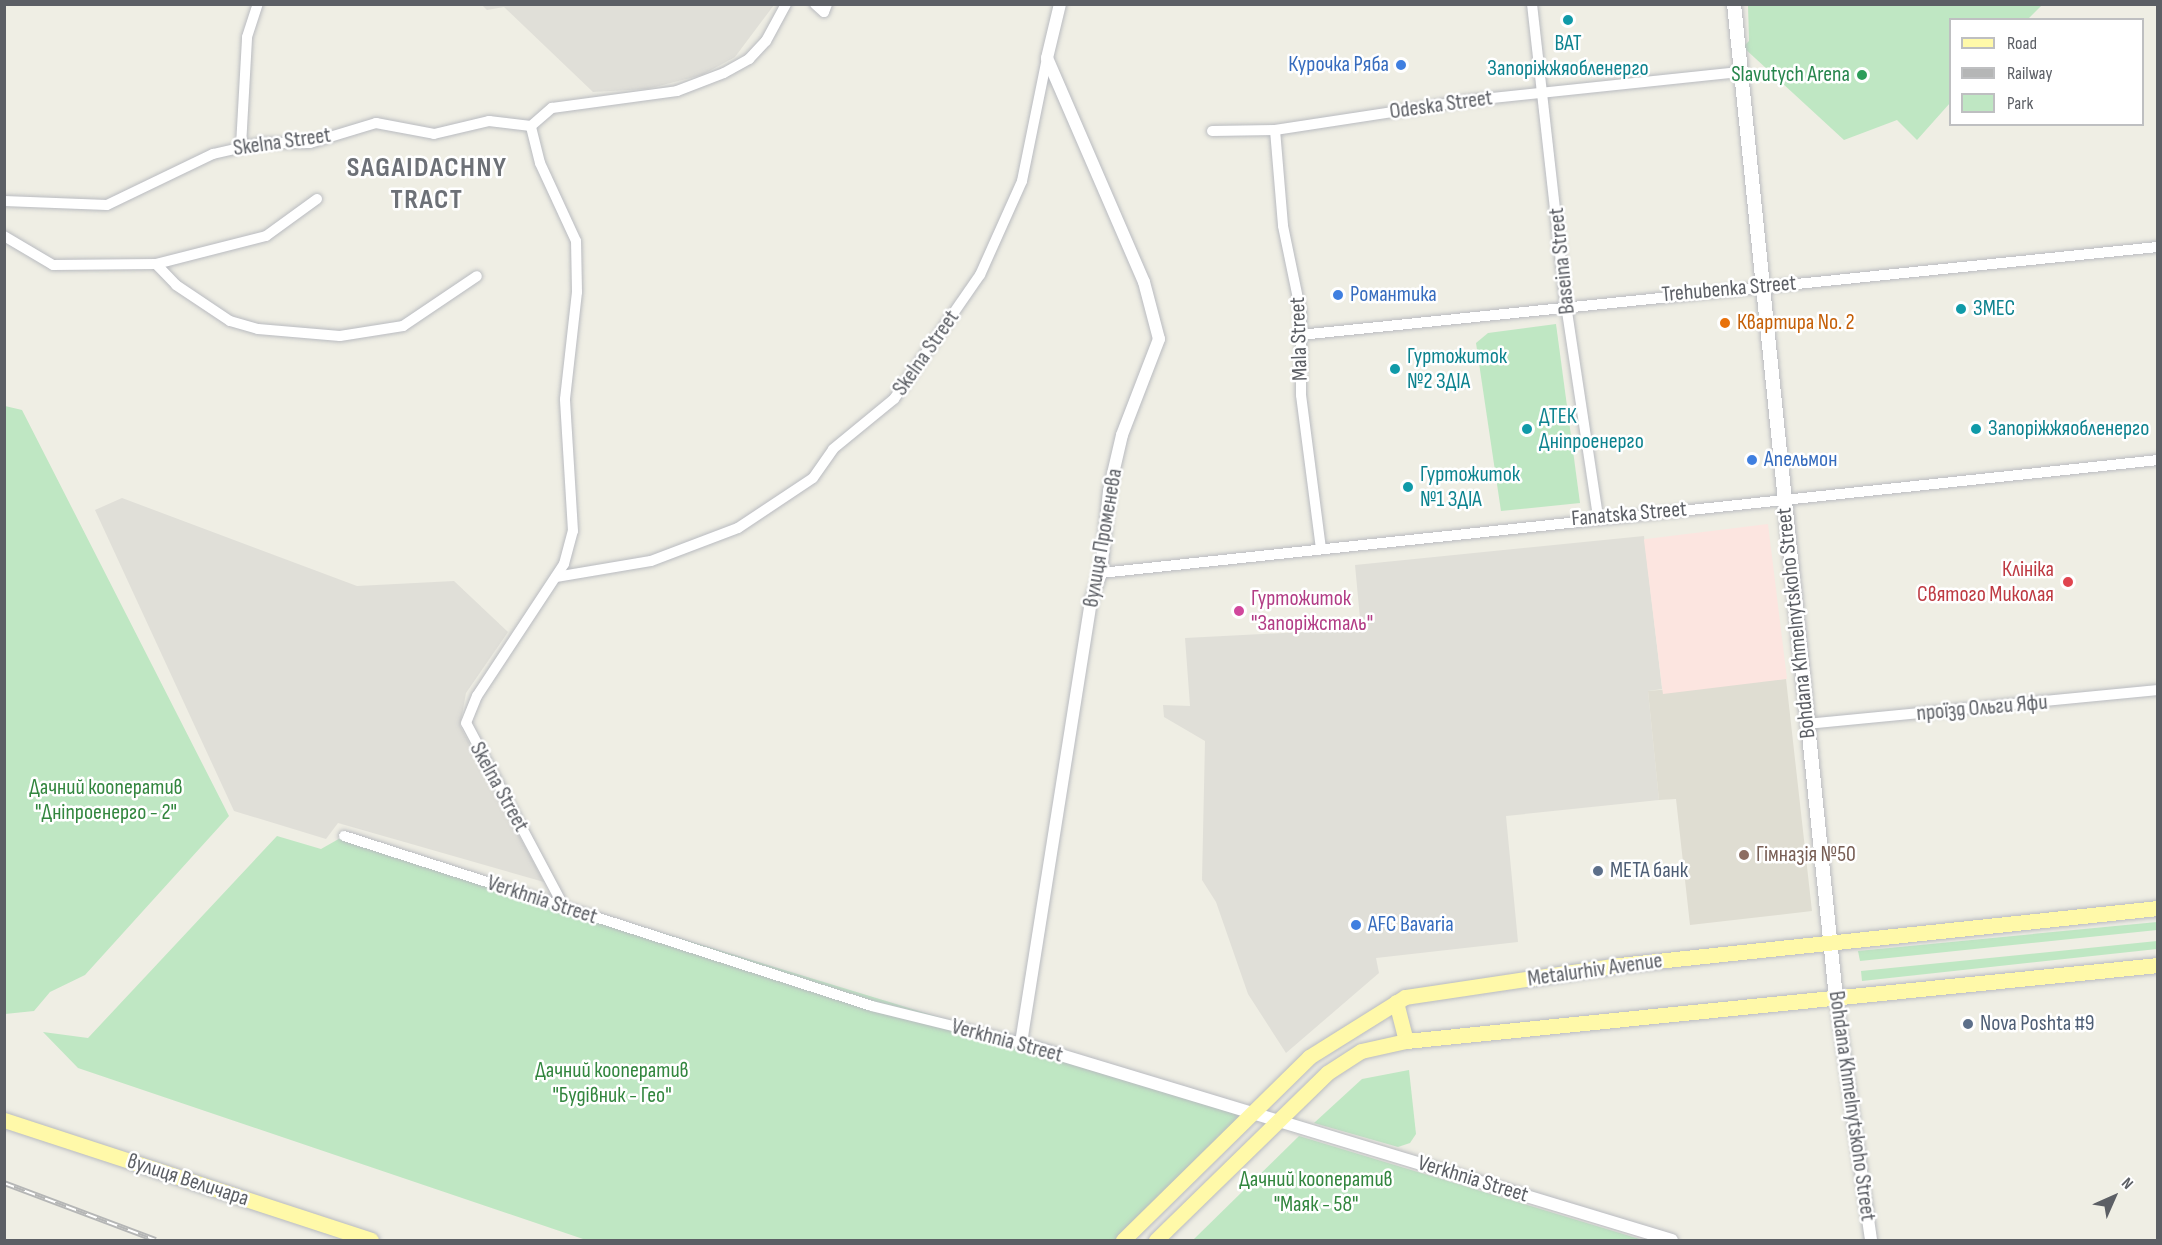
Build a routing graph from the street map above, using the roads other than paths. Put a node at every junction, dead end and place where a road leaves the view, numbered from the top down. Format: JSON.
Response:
{"nodes":[{"id":1,"x":258,"y":4,"type":"edge"},
{"id":2,"x":786,"y":4,"type":"edge"},
{"id":3,"x":815,"y":4,"type":"edge"},
{"id":4,"x":827,"y":4,"type":"edge"},
{"id":5,"x":1060,"y":4,"type":"edge"},
{"id":6,"x":1532,"y":4,"type":"edge"},
{"id":7,"x":1734,"y":4,"type":"edge"},
{"id":8,"x":1047,"y":58,"type":"junction"},
{"id":9,"x":1741,"y":72,"type":"junction"},
{"id":10,"x":1542,"y":93,"type":"junction"},
{"id":11,"x":531,"y":126,"type":"junction"},
{"id":12,"x":1212,"y":130,"type":"dead end"},
{"id":13,"x":1275,"y":130,"type":"junction"},
{"id":14,"x":241,"y":146,"type":"junction"},
{"id":15,"x":317,"y":199,"type":"dead end"},
{"id":16,"x":4,"y":201,"type":"edge"},
{"id":17,"x":4,"y":236,"type":"edge"},
{"id":18,"x":2157,"y":247,"type":"edge"},
{"id":19,"x":156,"y":264,"type":"junction"},
{"id":20,"x":477,"y":276,"type":"dead end"},
{"id":21,"x":1763,"y":287,"type":"junction"},
{"id":22,"x":1566,"y":305,"type":"junction"},
{"id":23,"x":1300,"y":335,"type":"junction"},
{"id":24,"x":2157,"y":460,"type":"edge"},
{"id":25,"x":1784,"y":499,"type":"junction"},
{"id":26,"x":1598,"y":516,"type":"junction"},
{"id":27,"x":1321,"y":548,"type":"junction"},
{"id":28,"x":1101,"y":573,"type":"junction"},
{"id":29,"x":556,"y":578,"type":"junction"},
{"id":30,"x":2157,"y":690,"type":"edge"},
{"id":31,"x":1806,"y":724,"type":"junction"},
{"id":32,"x":344,"y":836,"type":"dead end"},
{"id":33,"x":564,"y":907,"type":"junction"},
{"id":34,"x":2157,"y":908,"type":"edge"},
{"id":35,"x":1828,"y":941,"type":"junction"},
{"id":36,"x":2157,"y":965,"type":"edge"},
{"id":37,"x":1836,"y":997,"type":"junction"},
{"id":38,"x":1396,"y":1002,"type":"junction"},
{"id":39,"x":1406,"y":1041,"type":"junction"},
{"id":40,"x":1021,"y":1043,"type":"junction"},
{"id":41,"x":1254,"y":1113,"type":"junction"},
{"id":42,"x":4,"y":1120,"type":"edge"},
{"id":43,"x":1280,"y":1120,"type":"junction"},
{"id":44,"x":371,"y":1240,"type":"edge"},
{"id":45,"x":1123,"y":1240,"type":"edge"},
{"id":46,"x":1156,"y":1240,"type":"edge"},
{"id":47,"x":1672,"y":1240,"type":"edge"},
{"id":48,"x":1871,"y":1240,"type":"edge"}],
"edges":[{"from":1,"to":14,"type":"street"},
{"from":2,"to":11,"type":"street"},
{"from":3,"to":4,"type":"street"},
{"from":5,"to":8,"type":"street","name":"Skelna Street"},
{"from":6,"to":10,"type":"street","name":"Baseina Street"},
{"from":7,"to":9,"type":"main road","name":"Bohdana Khmelnytskoho Street"},
{"from":8,"to":28,"type":"street","name":"вулиця Променева"},
{"from":8,"to":29,"type":"street","name":"Skelna Street"},
{"from":9,"to":10,"type":"street","name":"Odeska Street"},
{"from":9,"to":21,"type":"main road","name":"Bohdana Khmelnytskoho Street"},
{"from":10,"to":13,"type":"street","name":"Odeska Street"},
{"from":10,"to":22,"type":"street","name":"Baseina Street"},
{"from":11,"to":14,"type":"street","name":"Skelna Street"},
{"from":11,"to":29,"type":"street","name":"Skelna Street"},
{"from":12,"to":13,"type":"street","name":"Odeska Street"},
{"from":13,"to":23,"type":"street","name":"Mala Street"},
{"from":14,"to":16,"type":"street","name":"Skelna Street"},
{"from":15,"to":19,"type":"street"},
{"from":17,"to":19,"type":"street"},
{"from":18,"to":21,"type":"street","name":"Trehubenka Street"},
{"from":19,"to":20,"type":"street"},
{"from":21,"to":22,"type":"street","name":"Trehubenka Street"},
{"from":21,"to":25,"type":"main road","name":"Bohdana Khmelnytskoho Street"},
{"from":22,"to":23,"type":"street","name":"Trehubenka Street"},
{"from":22,"to":26,"type":"street","name":"Baseina Street"},
{"from":23,"to":27,"type":"street","name":"Mala Street"},
{"from":24,"to":25,"type":"street","name":"Fanatska Street"},
{"from":25,"to":26,"type":"street","name":"Fanatska Street"},
{"from":25,"to":31,"type":"main road","name":"Bohdana Khmelnytskoho Street"},
{"from":26,"to":27,"type":"street","name":"Fanatska Street"},
{"from":27,"to":28,"type":"street","name":"Fanatska Street"},
{"from":28,"to":40,"type":"street","name":"вулиця Променева"},
{"from":29,"to":33,"type":"street","name":"Skelna Street"},
{"from":30,"to":31,"type":"street","name":"проїзд Ольги Яфи"},
{"from":31,"to":35,"type":"main road","name":"Bohdana Khmelnytskoho Street"},
{"from":32,"to":33,"type":"street","name":"Verkhnia Street"},
{"from":33,"to":40,"type":"street","name":"Verkhnia Street"},
{"from":34,"to":35,"type":"main road","name":"Metalurhiv Avenue"},
{"from":35,"to":37,"type":"main road","name":"Bohdana Khmelnytskoho Street"},
{"from":35,"to":38,"type":"main road","name":"Metalurhiv Avenue"},
{"from":36,"to":37,"type":"main road"},
{"from":37,"to":39,"type":"main road"},
{"from":37,"to":48,"type":"street","name":"Bohdana Khmelnytskoho Street"},
{"from":38,"to":39,"type":"main road"},
{"from":38,"to":41,"type":"main road","name":"Metalurhiv Avenue"},
{"from":39,"to":43,"type":"main road"},
{"from":40,"to":41,"type":"street","name":"Verkhnia Street"},
{"from":41,"to":43,"type":"street","name":"Verkhnia Street"},
{"from":41,"to":45,"type":"main road","name":"Metalurhiv Avenue"},
{"from":42,"to":44,"type":"main road","name":"вулиця Величара"},
{"from":43,"to":46,"type":"main road"},
{"from":43,"to":47,"type":"street","name":"Verkhnia Street"}]}
